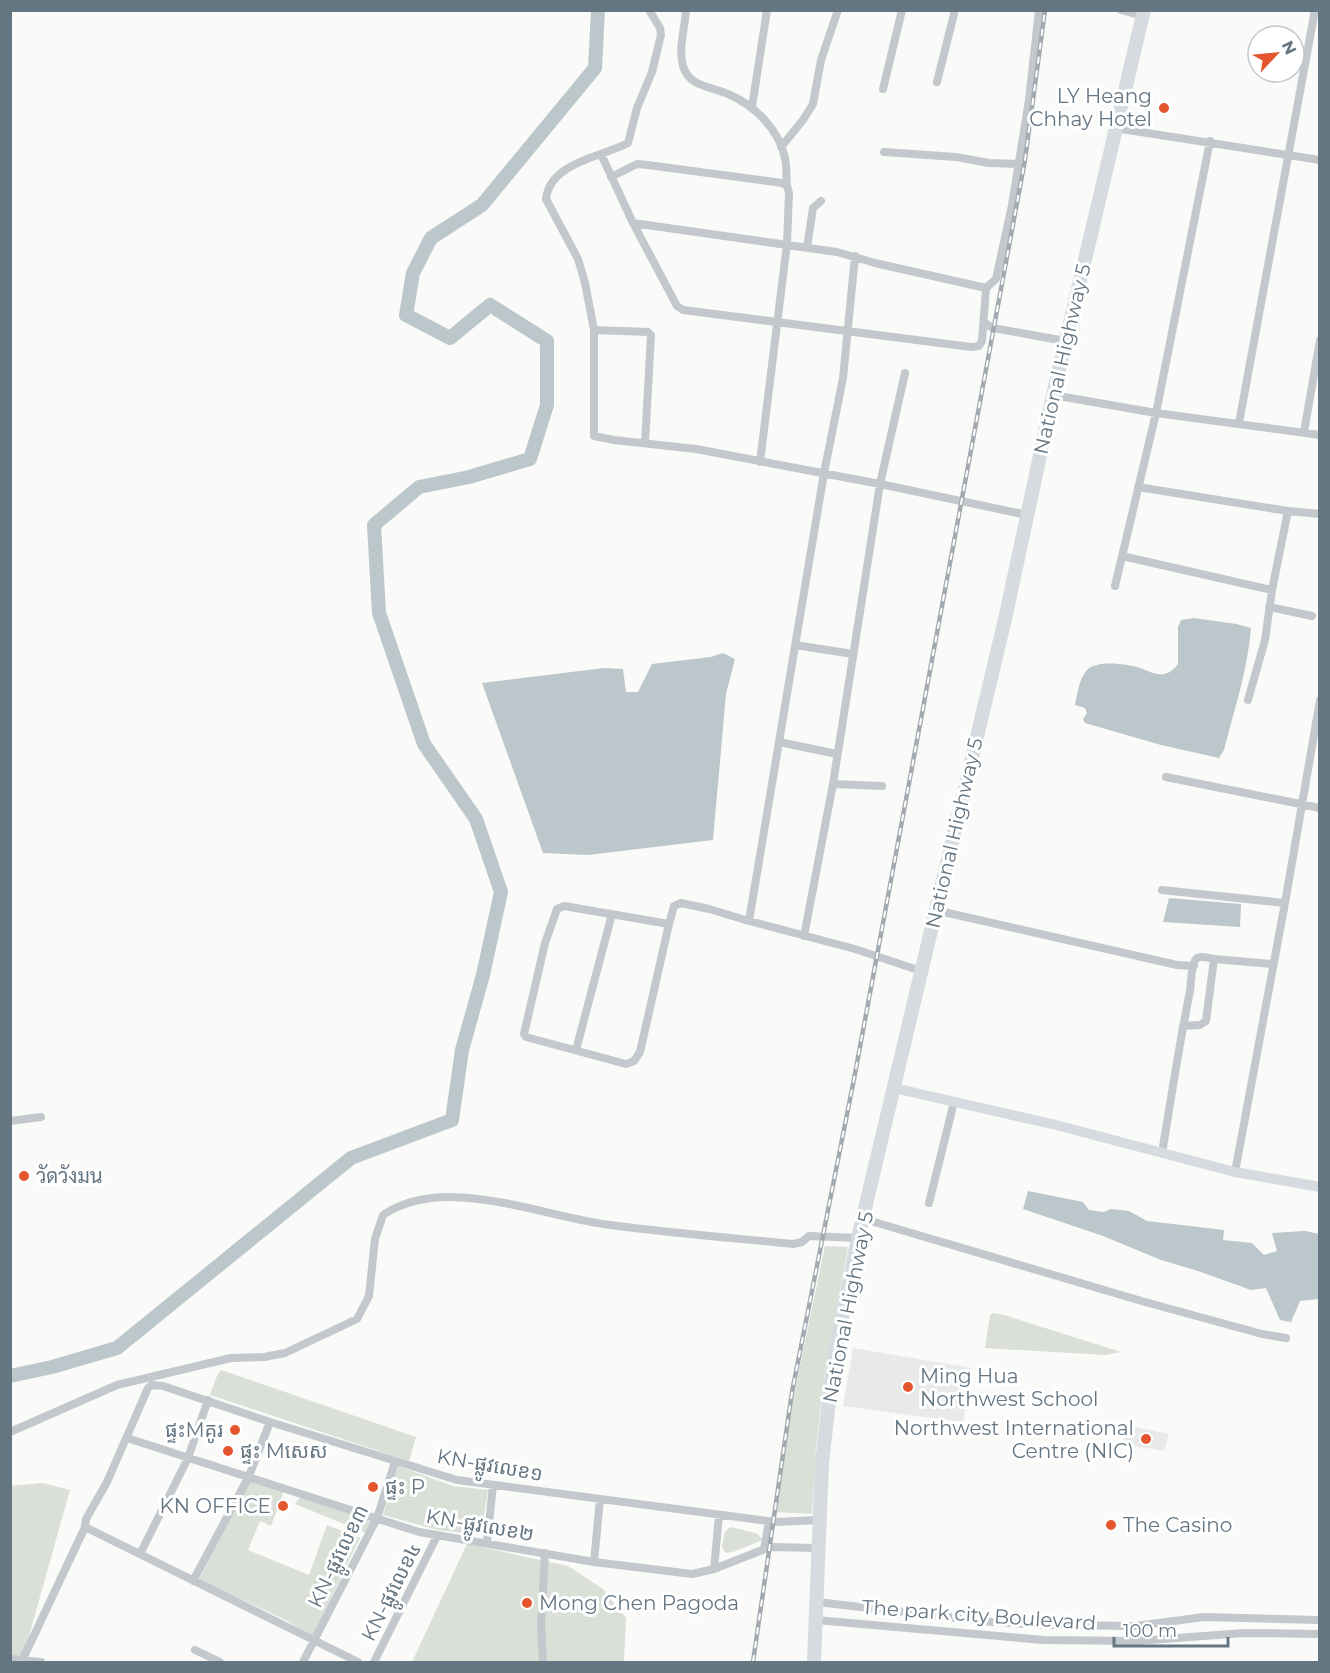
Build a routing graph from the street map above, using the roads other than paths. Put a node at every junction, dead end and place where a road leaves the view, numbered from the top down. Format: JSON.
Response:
{"nodes":[{"id":1,"x":649,"y":10,"type":"edge"},
{"id":2,"x":686,"y":10,"type":"edge"},
{"id":3,"x":767,"y":10,"type":"edge"},
{"id":4,"x":838,"y":10,"type":"edge"},
{"id":5,"x":902,"y":10,"type":"edge"},
{"id":6,"x":955,"y":10,"type":"edge"},
{"id":7,"x":1039,"y":10,"type":"edge"},
{"id":8,"x":1121,"y":10,"type":"edge"},
{"id":9,"x":1315,"y":10,"type":"edge"},
{"id":10,"x":1143,"y":13,"type":"edge"},
{"id":11,"x":937,"y":82,"type":"dead end"},
{"id":12,"x":883,"y":89,"type":"dead end"},
{"id":13,"x":752,"y":107,"type":"junction"},
{"id":14,"x":1115,"y":128,"type":"junction"},
{"id":15,"x":1210,"y":141,"type":"junction"},
{"id":16,"x":781,"y":147,"type":"junction"},
{"id":17,"x":884,"y":152,"type":"dead end"},
{"id":18,"x":601,"y":154,"type":"junction"},
{"id":19,"x":1288,"y":155,"type":"junction"},
{"id":20,"x":1320,"y":160,"type":"edge"},
{"id":21,"x":1019,"y":164,"type":"junction"},
{"id":22,"x":611,"y":177,"type":"junction"},
{"id":23,"x":787,"y":186,"type":"junction"},
{"id":24,"x":820,"y":201,"type":"dead end"},
{"id":25,"x":633,"y":223,"type":"junction"},
{"id":26,"x":787,"y":244,"type":"junction"},
{"id":27,"x":807,"y":248,"type":"junction"},
{"id":28,"x":855,"y":256,"type":"junction"},
{"id":29,"x":986,"y":288,"type":"junction"},
{"id":30,"x":777,"y":322,"type":"junction"},
{"id":31,"x":985,"y":323,"type":"junction"},
{"id":32,"x":594,"y":330,"type":"junction"},
{"id":33,"x":849,"y":330,"type":"junction"},
{"id":34,"x":1320,"y":340,"type":"edge"},
{"id":35,"x":1065,"y":341,"type":"junction"},
{"id":36,"x":905,"y":373,"type":"dead end"},
{"id":37,"x":1053,"y":394,"type":"junction"},
{"id":38,"x":1156,"y":413,"type":"junction"},
{"id":39,"x":1239,"y":423,"type":"junction"},
{"id":40,"x":1304,"y":432,"type":"junction"},
{"id":41,"x":1320,"y":435,"type":"edge"},
{"id":42,"x":645,"y":442,"type":"junction"},
{"id":43,"x":760,"y":462,"type":"junction"},
{"id":44,"x":824,"y":473,"type":"junction"},
{"id":45,"x":880,"y":484,"type":"junction"},
{"id":46,"x":1138,"y":487,"type":"junction"},
{"id":47,"x":1288,"y":512,"type":"junction"},
{"id":48,"x":1320,"y":514,"type":"edge"},
{"id":49,"x":1027,"y":515,"type":"junction"},
{"id":50,"x":1122,"y":556,"type":"junction"},
{"id":51,"x":1115,"y":586,"type":"dead end"},
{"id":52,"x":1272,"y":590,"type":"junction"},
{"id":53,"x":1269,"y":607,"type":"junction"},
{"id":54,"x":1312,"y":616,"type":"dead end"},
{"id":55,"x":795,"y":645,"type":"junction"},
{"id":56,"x":853,"y":654,"type":"junction"},
{"id":57,"x":1248,"y":700,"type":"dead end"},
{"id":58,"x":1320,"y":700,"type":"edge"},
{"id":59,"x":779,"y":742,"type":"junction"},
{"id":60,"x":837,"y":754,"type":"junction"},
{"id":61,"x":1166,"y":777,"type":"dead end"},
{"id":62,"x":833,"y":784,"type":"junction"},
{"id":63,"x":882,"y":786,"type":"dead end"},
{"id":64,"x":1301,"y":805,"type":"junction"},
{"id":65,"x":1320,"y":808,"type":"edge"},
{"id":66,"x":1162,"y":890,"type":"dead end"},
{"id":67,"x":1285,"y":903,"type":"junction"},
{"id":68,"x":935,"y":910,"type":"junction"},
{"id":69,"x":612,"y":914,"type":"junction"},
{"id":70,"x":749,"y":921,"type":"junction"},
{"id":71,"x":669,"y":924,"type":"junction"},
{"id":72,"x":804,"y":936,"type":"junction"},
{"id":73,"x":1214,"y":959,"type":"junction"},
{"id":74,"x":1272,"y":964,"type":"junction"},
{"id":75,"x":1194,"y":966,"type":"junction"},
{"id":76,"x":921,"y":971,"type":"junction"},
{"id":77,"x":1183,"y":1026,"type":"junction"},
{"id":78,"x":576,"y":1050,"type":"junction"},
{"id":79,"x":894,"y":1088,"type":"junction"},
{"id":80,"x":954,"y":1102,"type":"junction"},
{"id":81,"x":41,"y":1116,"type":"dead end"},
{"id":82,"x":10,"y":1121,"type":"edge"},
{"id":83,"x":1162,"y":1153,"type":"junction"},
{"id":84,"x":1235,"y":1172,"type":"junction"},
{"id":85,"x":1320,"y":1187,"type":"edge"},
{"id":86,"x":929,"y":1203,"type":"dead end"},
{"id":87,"x":864,"y":1219,"type":"junction"},
{"id":88,"x":858,"y":1238,"type":"junction"},
{"id":89,"x":1286,"y":1338,"type":"dead end"},
{"id":90,"x":208,"y":1400,"type":"junction"},
{"id":91,"x":270,"y":1422,"type":"junction"},
{"id":92,"x":10,"y":1432,"type":"edge"},
{"id":93,"x":127,"y":1438,"type":"junction"},
{"id":94,"x":188,"y":1458,"type":"junction"},
{"id":95,"x":395,"y":1462,"type":"junction"},
{"id":96,"x":249,"y":1476,"type":"junction"},
{"id":97,"x":493,"y":1485,"type":"junction"},
{"id":98,"x":600,"y":1499,"type":"junction"},
{"id":99,"x":718,"y":1515,"type":"junction"},
{"id":100,"x":377,"y":1518,"type":"junction"},
{"id":101,"x":820,"y":1520,"type":"junction"},
{"id":102,"x":772,"y":1522,"type":"junction"},
{"id":103,"x":85,"y":1527,"type":"junction"},
{"id":104,"x":438,"y":1536,"type":"junction"},
{"id":105,"x":487,"y":1543,"type":"junction"},
{"id":106,"x":767,"y":1548,"type":"junction"},
{"id":107,"x":819,"y":1548,"type":"junction"},
{"id":108,"x":546,"y":1553,"type":"junction"},
{"id":109,"x":140,"y":1554,"type":"junction"},
{"id":110,"x":594,"y":1562,"type":"junction"},
{"id":111,"x":714,"y":1569,"type":"junction"},
{"id":112,"x":194,"y":1581,"type":"junction"},
{"id":113,"x":817,"y":1602,"type":"junction"},
{"id":114,"x":816,"y":1620,"type":"junction"},
{"id":115,"x":1320,"y":1620,"type":"edge"},
{"id":116,"x":1320,"y":1634,"type":"edge"},
{"id":117,"x":314,"y":1642,"type":"junction"},
{"id":118,"x":195,"y":1650,"type":"dead end"},
{"id":119,"x":10,"y":1659,"type":"edge"},
{"id":120,"x":22,"y":1661,"type":"edge"},
{"id":121,"x":41,"y":1662,"type":"edge"},
{"id":122,"x":220,"y":1662,"type":"edge"},
{"id":123,"x":303,"y":1662,"type":"edge"},
{"id":124,"x":358,"y":1662,"type":"edge"},
{"id":125,"x":374,"y":1662,"type":"edge"},
{"id":126,"x":543,"y":1662,"type":"edge"},
{"id":127,"x":814,"y":1662,"type":"edge"}],
"edges":[{"from":1,"to":18,"type":"street"},
{"from":2,"to":13,"type":"street"},
{"from":3,"to":13,"type":"street"},
{"from":4,"to":16,"type":"street"},
{"from":5,"to":12,"type":"street"},
{"from":6,"to":11,"type":"street"},
{"from":7,"to":21,"type":"street"},
{"from":8,"to":10,"type":"street"},
{"from":9,"to":19,"type":"street"},
{"from":10,"to":14,"type":"highway","name":"National Highway 5"},
{"from":13,"to":16,"type":"street"},
{"from":14,"to":15,"type":"street"},
{"from":14,"to":35,"type":"highway","name":"National Highway 5"},
{"from":15,"to":19,"type":"street"},
{"from":15,"to":38,"type":"street"},
{"from":16,"to":23,"type":"street"},
{"from":17,"to":21,"type":"street"},
{"from":18,"to":22,"type":"street"},
{"from":18,"to":32,"type":"street"},
{"from":19,"to":20,"type":"street"},
{"from":19,"to":39,"type":"street"},
{"from":21,"to":29,"type":"street"},
{"from":22,"to":23,"type":"street"},
{"from":22,"to":25,"type":"street"},
{"from":23,"to":26,"type":"street"},
{"from":24,"to":27,"type":"street"},
{"from":25,"to":26,"type":"street"},
{"from":25,"to":30,"type":"street"},
{"from":26,"to":27,"type":"street"},
{"from":26,"to":30,"type":"street"},
{"from":27,"to":28,"type":"street"},
{"from":28,"to":29,"type":"street"},
{"from":28,"to":33,"type":"street"},
{"from":29,"to":31,"type":"street"},
{"from":30,"to":33,"type":"street"},
{"from":30,"to":43,"type":"street"},
{"from":31,"to":33,"type":"street"},
{"from":31,"to":35,"type":"street"},
{"from":32,"to":42,"type":"street"},
{"from":32,"to":42,"type":"street"},
{"from":33,"to":44,"type":"street"},
{"from":34,"to":40,"type":"street"},
{"from":35,"to":37,"type":"highway","name":"National Highway 5"},
{"from":36,"to":45,"type":"street"},
{"from":37,"to":38,"type":"street"},
{"from":37,"to":49,"type":"highway","name":"National Highway 5"},
{"from":38,"to":39,"type":"street"},
{"from":38,"to":46,"type":"street"},
{"from":39,"to":40,"type":"street"},
{"from":40,"to":41,"type":"street"},
{"from":42,"to":43,"type":"street"},
{"from":43,"to":44,"type":"street"},
{"from":44,"to":45,"type":"street"},
{"from":44,"to":55,"type":"street"},
{"from":45,"to":49,"type":"street"},
{"from":45,"to":56,"type":"street"},
{"from":46,"to":47,"type":"street"},
{"from":46,"to":50,"type":"street"},
{"from":47,"to":48,"type":"street"},
{"from":47,"to":52,"type":"street"},
{"from":49,"to":68,"type":"highway","name":"National Highway 5"},
{"from":50,"to":51,"type":"street"},
{"from":50,"to":52,"type":"street"},
{"from":52,"to":53,"type":"street"},
{"from":53,"to":54,"type":"street"},
{"from":53,"to":57,"type":"street"},
{"from":55,"to":56,"type":"street"},
{"from":55,"to":59,"type":"street"},
{"from":56,"to":60,"type":"street"},
{"from":58,"to":64,"type":"street"},
{"from":59,"to":60,"type":"street"},
{"from":59,"to":70,"type":"street"},
{"from":60,"to":62,"type":"street"},
{"from":61,"to":64,"type":"street"},
{"from":62,"to":63,"type":"street"},
{"from":62,"to":72,"type":"street"},
{"from":64,"to":65,"type":"street"},
{"from":64,"to":67,"type":"street"},
{"from":66,"to":67,"type":"street"},
{"from":67,"to":74,"type":"street"},
{"from":68,"to":75,"type":"street"},
{"from":68,"to":76,"type":"highway","name":"National Highway 5"},
{"from":69,"to":71,"type":"street"},
{"from":69,"to":78,"type":"street"},
{"from":69,"to":78,"type":"street"},
{"from":70,"to":71,"type":"street"},
{"from":70,"to":72,"type":"street"},
{"from":71,"to":78,"type":"street"},
{"from":72,"to":76,"type":"street"},
{"from":73,"to":74,"type":"street"},
{"from":73,"to":75,"type":"street"},
{"from":73,"to":77,"type":"street"},
{"from":74,"to":84,"type":"street"},
{"from":75,"to":77,"type":"street"},
{"from":76,"to":79,"type":"highway","name":"National Highway 5"},
{"from":77,"to":83,"type":"street"},
{"from":79,"to":80,"type":"street"},
{"from":79,"to":87,"type":"highway","name":"National Highway 5"},
{"from":80,"to":83,"type":"street"},
{"from":80,"to":86,"type":"street"},
{"from":81,"to":82,"type":"street"},
{"from":83,"to":84,"type":"street"},
{"from":84,"to":85,"type":"street"},
{"from":87,"to":88,"type":"highway","name":"National Highway 5"},
{"from":87,"to":89,"type":"street"},
{"from":88,"to":92,"type":"street"},
{"from":88,"to":101,"type":"highway","name":"National Highway 5"},
{"from":90,"to":91,"type":"street","name":"KN-ផ្លូវលេខ១"},
{"from":90,"to":93,"type":"street","name":"KN-ផ្លូវលេខ១"},
{"from":90,"to":94,"type":"street"},
{"from":91,"to":95,"type":"street","name":"KN-ផ្លូវលេខ១"},
{"from":91,"to":96,"type":"street"},
{"from":93,"to":94,"type":"street","name":"KN-ផ្លូវលេខ២"},
{"from":93,"to":103,"type":"street"},
{"from":94,"to":96,"type":"street","name":"KN-ផ្លូវលេខ២"},
{"from":94,"to":109,"type":"street"},
{"from":95,"to":97,"type":"street","name":"KN-ផ្លូវលេខ១"},
{"from":95,"to":100,"type":"street","name":"KN-ផ្លូវលេខ៣"},
{"from":96,"to":100,"type":"street","name":"KN-ផ្លូវលេខ២"},
{"from":96,"to":112,"type":"street"},
{"from":97,"to":98,"type":"street","name":"KN-ផ្លូវលេខ១"},
{"from":97,"to":105,"type":"street"},
{"from":98,"to":99,"type":"street","name":"KN-ផ្លូវលេខ១"},
{"from":98,"to":110,"type":"street"},
{"from":99,"to":102,"type":"street","name":"KN-ផ្លូវលេខ១"},
{"from":99,"to":111,"type":"street"},
{"from":100,"to":104,"type":"street","name":"KN-ផ្លូវលេខ២"},
{"from":100,"to":117,"type":"street","name":"KN-ផ្លូវលេខ៣"},
{"from":101,"to":102,"type":"street","name":"KN-ផ្លូវលេខ១"},
{"from":101,"to":107,"type":"highway","name":"National Highway 5"},
{"from":102,"to":106,"type":"street"},
{"from":103,"to":109,"type":"street"},
{"from":103,"to":120,"type":"street"},
{"from":104,"to":105,"type":"street","name":"KN-ផ្លូវលេខ២"},
{"from":104,"to":125,"type":"street","name":"KN-ផ្លូវលេខ៤"},
{"from":105,"to":108,"type":"street","name":"KN-ផ្លូវលេខ២"},
{"from":106,"to":107,"type":"street"},
{"from":106,"to":111,"type":"street","name":"KN-ផ្លូវលេខ២"},
{"from":107,"to":113,"type":"highway","name":"National Highway 5"},
{"from":108,"to":110,"type":"street","name":"KN-ផ្លូវលេខ២"},
{"from":108,"to":126,"type":"street"},
{"from":109,"to":112,"type":"street"},
{"from":110,"to":111,"type":"street","name":"KN-ផ្លូវលេខ២"},
{"from":112,"to":117,"type":"street"},
{"from":113,"to":114,"type":"highway","name":"National Highway 5"},
{"from":113,"to":115,"type":"street","name":"The park city Boulevard"},
{"from":114,"to":116,"type":"street","name":"The park city Boulevard"},
{"from":114,"to":127,"type":"highway","name":"National Highway 5"},
{"from":117,"to":123,"type":"street","name":"KN-ផ្លូវលេខ៣"},
{"from":117,"to":124,"type":"street"},
{"from":118,"to":122,"type":"street"},
{"from":119,"to":120,"type":"street"},
{"from":120,"to":121,"type":"street"}]}
